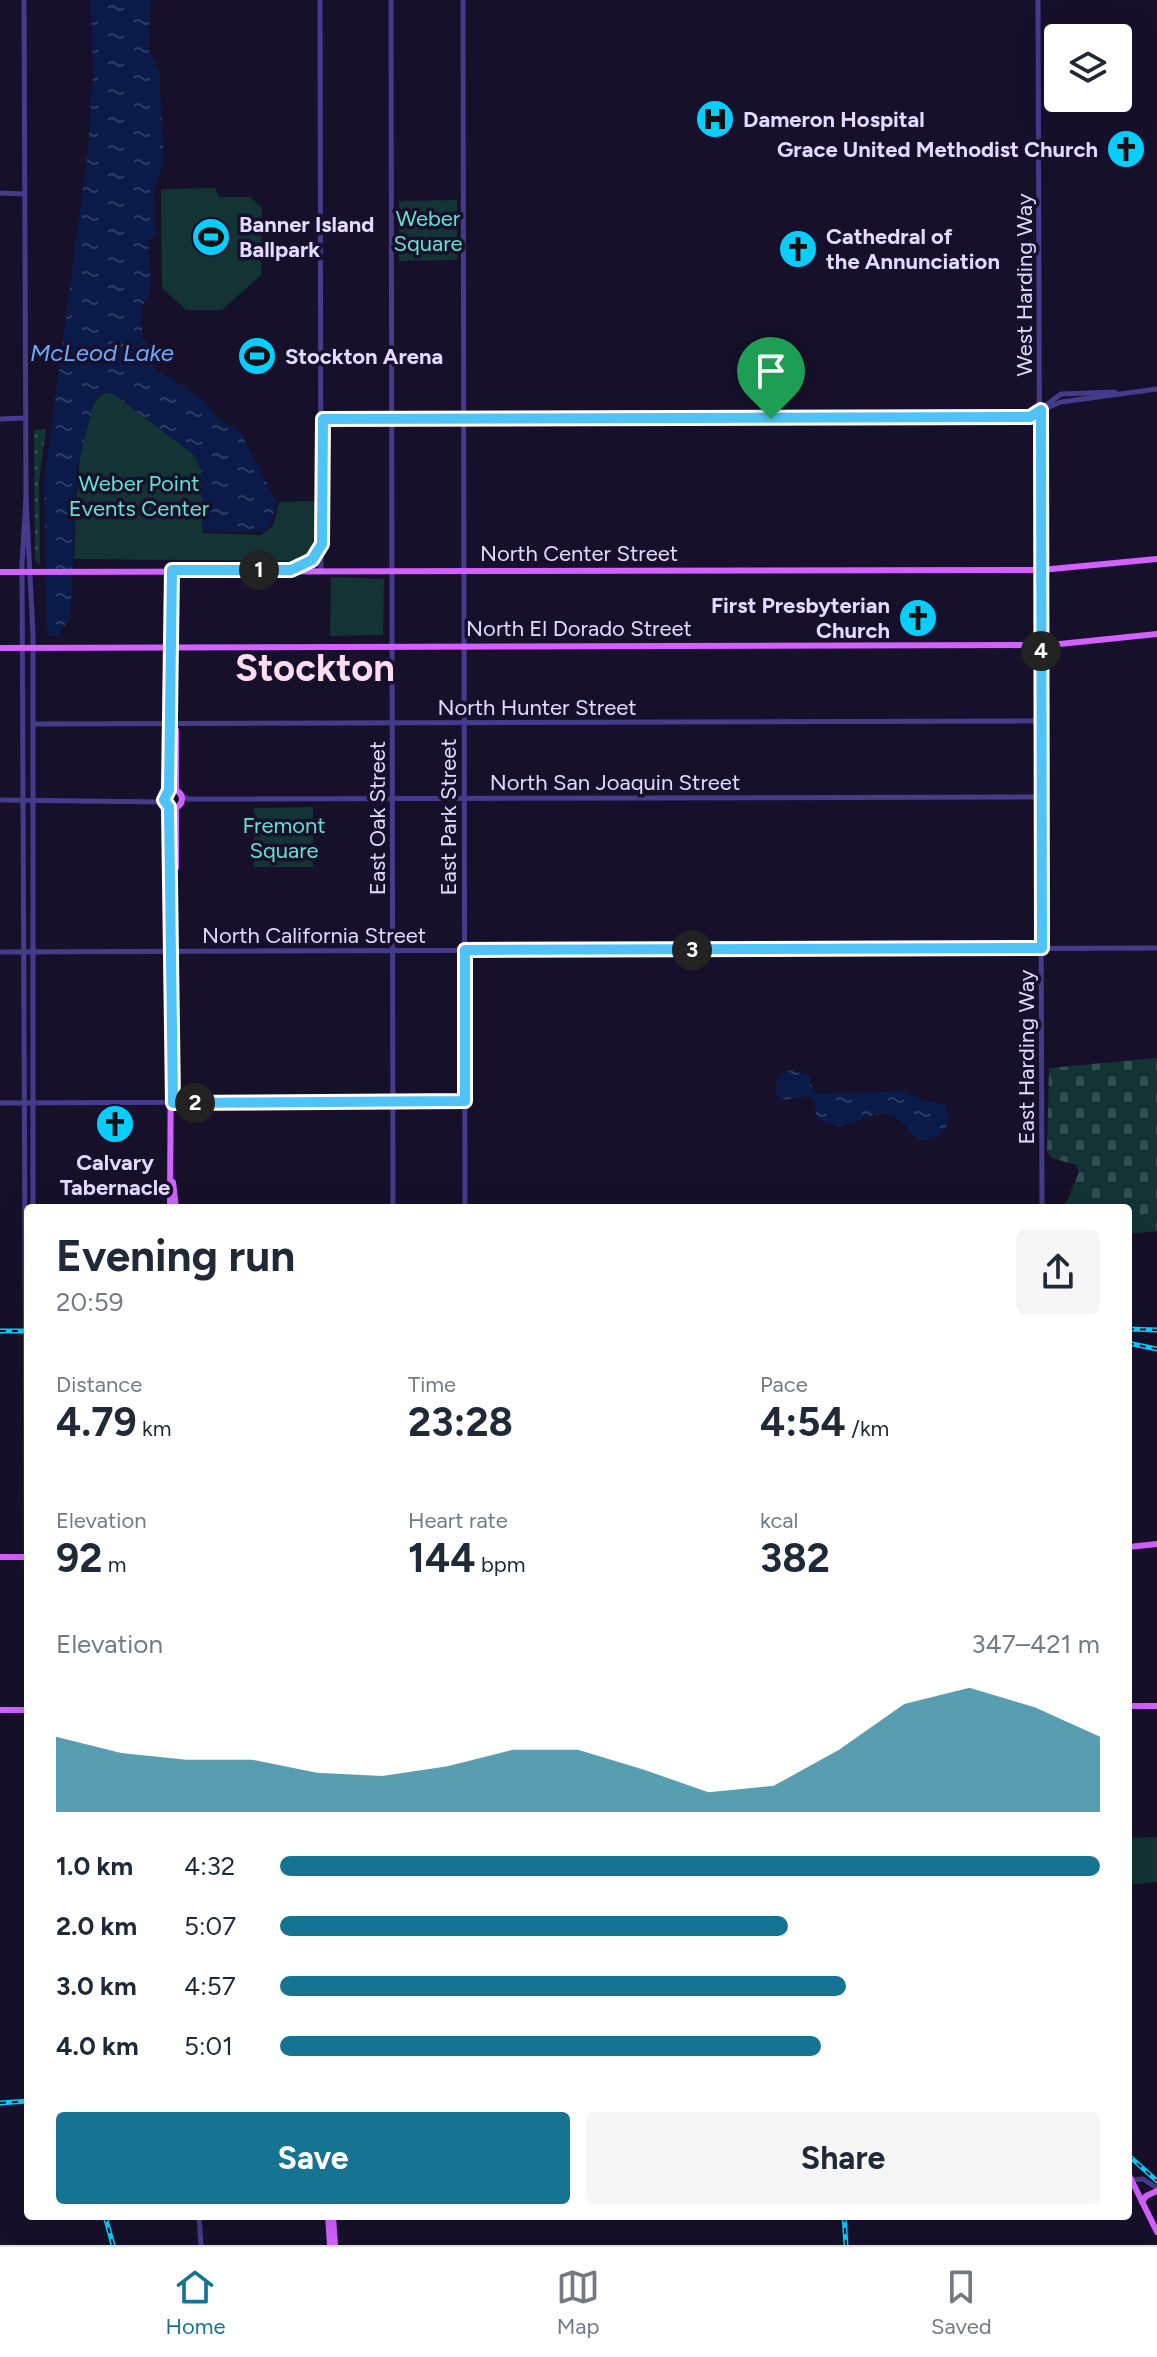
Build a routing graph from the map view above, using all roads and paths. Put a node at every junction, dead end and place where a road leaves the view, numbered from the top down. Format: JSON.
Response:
{"nodes":[{"id":1,"x":24,"y":0,"type":"edge"},
{"id":2,"x":320,"y":0,"type":"edge"},
{"id":3,"x":391,"y":0,"type":"edge"},
{"id":4,"x":463,"y":0,"type":"edge"},
{"id":5,"x":1038,"y":0,"type":"edge"},
{"id":6,"x":0,"y":193,"type":"edge"},
{"id":7,"x":24,"y":194,"type":"junction"},
{"id":8,"x":1041,"y":387,"type":"junction"},
{"id":9,"x":1157,"y":389,"type":"edge"},
{"id":10,"x":1115,"y":392,"type":"junction"},
{"id":11,"x":1057,"y":396,"type":"junction"},
{"id":12,"x":1041,"y":410,"type":"junction"},
{"id":13,"x":25,"y":418,"type":"junction"},
{"id":14,"x":393,"y":418,"type":"junction"},
{"id":15,"x":0,"y":419,"type":"edge"},
{"id":16,"x":323,"y":419,"type":"junction"},
{"id":17,"x":463,"y":419,"type":"junction"},
{"id":18,"x":26,"y":498,"type":"junction"},
{"id":19,"x":322,"y":544,"type":"junction"},
{"id":20,"x":1157,"y":559,"type":"edge"},
{"id":21,"x":172,"y":570,"type":"junction"},
{"id":22,"x":291,"y":570,"type":"junction"},
{"id":23,"x":1041,"y":570,"type":"junction"},
{"id":24,"x":321,"y":571,"type":"junction"},
{"id":25,"x":393,"y":571,"type":"junction"},
{"id":26,"x":464,"y":571,"type":"junction"},
{"id":27,"x":0,"y":572,"type":"edge"},
{"id":28,"x":23,"y":572,"type":"junction"},
{"id":29,"x":31,"y":572,"type":"junction"},
{"id":30,"x":1157,"y":634,"type":"edge"},
{"id":31,"x":1041,"y":645,"type":"junction"},
{"id":32,"x":392,"y":646,"type":"junction"},
{"id":33,"x":172,"y":647,"type":"junction"},
{"id":34,"x":464,"y":647,"type":"junction"},
{"id":35,"x":0,"y":648,"type":"edge"},
{"id":36,"x":29,"y":648,"type":"junction"},
{"id":37,"x":1041,"y":721,"type":"junction"},
{"id":38,"x":392,"y":723,"type":"junction"},
{"id":39,"x":464,"y":723,"type":"junction"},
{"id":40,"x":33,"y":724,"type":"junction"},
{"id":41,"x":172,"y":724,"type":"junction"},
{"id":42,"x":1041,"y":797,"type":"junction"},
{"id":43,"x":464,"y":798,"type":"junction"},
{"id":44,"x":171,"y":799,"type":"junction"},
{"id":45,"x":393,"y":799,"type":"junction"},
{"id":46,"x":0,"y":800,"type":"edge"},
{"id":47,"x":25,"y":800,"type":"junction"},
{"id":48,"x":33,"y":800,"type":"junction"},
{"id":49,"x":169,"y":822,"type":"junction"},
{"id":50,"x":175,"y":836,"type":"junction"},
{"id":51,"x":172,"y":875,"type":"junction"},
{"id":52,"x":1042,"y":948,"type":"junction"},
{"id":53,"x":1157,"y":948,"type":"edge"},
{"id":54,"x":393,"y":950,"type":"junction"},
{"id":55,"x":465,"y":950,"type":"junction"},
{"id":56,"x":172,"y":951,"type":"junction"},
{"id":57,"x":0,"y":952,"type":"edge"},
{"id":58,"x":25,"y":952,"type":"junction"},
{"id":59,"x":33,"y":952,"type":"junction"},
{"id":60,"x":465,"y":1101,"type":"junction"},
{"id":61,"x":394,"y":1102,"type":"junction"},
{"id":62,"x":0,"y":1103,"type":"edge"},
{"id":63,"x":26,"y":1103,"type":"junction"},
{"id":64,"x":34,"y":1103,"type":"junction"},
{"id":65,"x":173,"y":1103,"type":"junction"},
{"id":66,"x":26,"y":1204,"type":"edge"},
{"id":67,"x":33,"y":1204,"type":"edge"},
{"id":68,"x":173,"y":1204,"type":"edge"},
{"id":69,"x":393,"y":1204,"type":"edge"},
{"id":70,"x":465,"y":1204,"type":"edge"},
{"id":71,"x":1042,"y":1204,"type":"edge"},
{"id":72,"x":1157,"y":1544,"type":"edge"},
{"id":73,"x":1132,"y":1547,"type":"edge"},
{"id":74,"x":0,"y":1557,"type":"edge"},
{"id":75,"x":24,"y":1557,"type":"edge"},
{"id":76,"x":1132,"y":1706,"type":"edge"},
{"id":77,"x":1157,"y":1706,"type":"edge"},
{"id":78,"x":0,"y":1710,"type":"edge"},
{"id":79,"x":24,"y":1710,"type":"edge"},
{"id":80,"x":1132,"y":2177,"type":"edge"},
{"id":81,"x":1132,"y":2183,"type":"edge"},
{"id":82,"x":1157,"y":2190,"type":"edge"},
{"id":83,"x":1142,"y":2202,"type":"junction"},
{"id":84,"x":199,"y":2220,"type":"edge"},
{"id":85,"x":330,"y":2220,"type":"edge"},
{"id":86,"x":1157,"y":2232,"type":"edge"},
{"id":87,"x":201,"y":2245,"type":"edge"},
{"id":88,"x":332,"y":2245,"type":"edge"}],
"edges":[{"from":1,"to":7,"type":"street"},
{"from":2,"to":16,"type":"street"},
{"from":3,"to":14,"type":"street","name":"East Oak Street"},
{"from":4,"to":17,"type":"street","name":"East Park Street"},
{"from":5,"to":8,"type":"street","name":"West Harding Way"},
{"from":6,"to":7,"type":"street"},
{"from":7,"to":13,"type":"street"},
{"from":8,"to":11,"type":"street"},
{"from":8,"to":12,"type":"street","name":"West Harding Way"},
{"from":9,"to":10,"type":"street"},
{"from":10,"to":11,"type":"street"},
{"from":10,"to":12,"type":"street"},
{"from":11,"to":12,"type":"street"},
{"from":12,"to":17,"type":"street"},
{"from":12,"to":23,"type":"street","name":"West Harding Way"},
{"from":13,"to":15,"type":"street"},
{"from":13,"to":18,"type":"street"},
{"from":14,"to":16,"type":"street"},
{"from":14,"to":17,"type":"street"},
{"from":14,"to":25,"type":"street","name":"East Oak Street"},
{"from":16,"to":19,"type":"street"},
{"from":17,"to":26,"type":"street","name":"East Park Street"},
{"from":18,"to":28,"type":"street"},
{"from":18,"to":29,"type":"street"},
{"from":19,"to":22,"type":"main road"},
{"from":19,"to":24,"type":"street"},
{"from":20,"to":23,"type":"main road","name":"North Center Street"},
{"from":21,"to":22,"type":"main road","name":"North Center Street"},
{"from":21,"to":29,"type":"main road","name":"North Center Street"},
{"from":21,"to":33,"type":"main road"},
{"from":22,"to":24,"type":"main road","name":"North Center Street"},
{"from":23,"to":26,"type":"main road","name":"North Center Street"},
{"from":23,"to":31,"type":"street","name":"East Harding Way"},
{"from":24,"to":25,"type":"main road","name":"North Center Street"},
{"from":25,"to":26,"type":"main road","name":"North Center Street"},
{"from":25,"to":32,"type":"street","name":"East Oak Street"},
{"from":26,"to":34,"type":"street","name":"East Park Street"},
{"from":27,"to":28,"type":"main road","name":"North Center Street"},
{"from":28,"to":29,"type":"main road","name":"North Center Street"},
{"from":28,"to":36,"type":"street"},
{"from":29,"to":36,"type":"street"},
{"from":30,"to":31,"type":"main road","name":"North El Dorado Street"},
{"from":31,"to":34,"type":"main road","name":"North El Dorado Street"},
{"from":31,"to":37,"type":"street","name":"East Harding Way"},
{"from":32,"to":33,"type":"main road","name":"North El Dorado Street"},
{"from":32,"to":34,"type":"main road","name":"North El Dorado Street"},
{"from":32,"to":38,"type":"street","name":"East Oak Street"},
{"from":33,"to":36,"type":"main road","name":"North El Dorado Street"},
{"from":33,"to":41,"type":"main road"},
{"from":34,"to":39,"type":"street","name":"East Park Street"},
{"from":35,"to":36,"type":"main road","name":"North El Dorado Street"},
{"from":36,"to":40,"type":"street"},
{"from":36,"to":47,"type":"street"},
{"from":37,"to":39,"type":"street","name":"North Hunter Street"},
{"from":37,"to":42,"type":"street","name":"East Harding Way"},
{"from":38,"to":39,"type":"street","name":"North Hunter Street"},
{"from":38,"to":41,"type":"street","name":"North Hunter Street"},
{"from":38,"to":45,"type":"street","name":"East Oak Street"},
{"from":39,"to":43,"type":"street","name":"East Park Street"},
{"from":40,"to":41,"type":"street","name":"North Hunter Street"},
{"from":40,"to":48,"type":"street"},
{"from":41,"to":44,"type":"main road"},
{"from":42,"to":43,"type":"street","name":"North San Joaquin Street"},
{"from":42,"to":52,"type":"street","name":"East Harding Way"},
{"from":43,"to":45,"type":"street","name":"North San Joaquin Street"},
{"from":43,"to":55,"type":"street","name":"East Park Street"},
{"from":44,"to":45,"type":"street","name":"North San Joaquin Street"},
{"from":44,"to":48,"type":"street","name":"North San Joaquin Street"},
{"from":44,"to":49,"type":"main road"},
{"from":44,"to":50,"type":"main road"},
{"from":45,"to":54,"type":"street","name":"East Oak Street"},
{"from":46,"to":47,"type":"street","name":"North San Joaquin Street"},
{"from":47,"to":48,"type":"street","name":"North San Joaquin Street"},
{"from":47,"to":58,"type":"street"},
{"from":48,"to":59,"type":"street"},
{"from":49,"to":50,"type":"main road"},
{"from":49,"to":51,"type":"main road"},
{"from":50,"to":51,"type":"main road"},
{"from":51,"to":56,"type":"main road"},
{"from":52,"to":53,"type":"street","name":"North California Street"},
{"from":52,"to":55,"type":"street","name":"North California Street"},
{"from":52,"to":71,"type":"street","name":"East Harding Way"},
{"from":54,"to":55,"type":"street","name":"North California Street"},
{"from":54,"to":56,"type":"street","name":"North California Street"},
{"from":54,"to":61,"type":"street","name":"East Oak Street"},
{"from":55,"to":60,"type":"street","name":"East Park Street"},
{"from":56,"to":59,"type":"street","name":"North California Street"},
{"from":56,"to":65,"type":"main road"},
{"from":57,"to":58,"type":"street","name":"North California Street"},
{"from":58,"to":59,"type":"street","name":"North California Street"},
{"from":58,"to":63,"type":"street"},
{"from":59,"to":64,"type":"street"},
{"from":60,"to":61,"type":"street"},
{"from":60,"to":70,"type":"street","name":"East Park Street"},
{"from":61,"to":65,"type":"street"},
{"from":61,"to":69,"type":"street","name":"East Oak Street"},
{"from":62,"to":63,"type":"street"},
{"from":63,"to":64,"type":"street"},
{"from":63,"to":66,"type":"street"},
{"from":64,"to":65,"type":"street"},
{"from":64,"to":67,"type":"street"},
{"from":65,"to":68,"type":"main road"},
{"from":72,"to":73,"type":"main road"},
{"from":74,"to":75,"type":"main road"},
{"from":76,"to":77,"type":"main road"},
{"from":78,"to":79,"type":"main road"},
{"from":80,"to":82,"type":"street"},
{"from":81,"to":83,"type":"main road"},
{"from":82,"to":83,"type":"main road"},
{"from":83,"to":86,"type":"main road"},
{"from":84,"to":87,"type":"street"},
{"from":85,"to":88,"type":"main road"}]}
